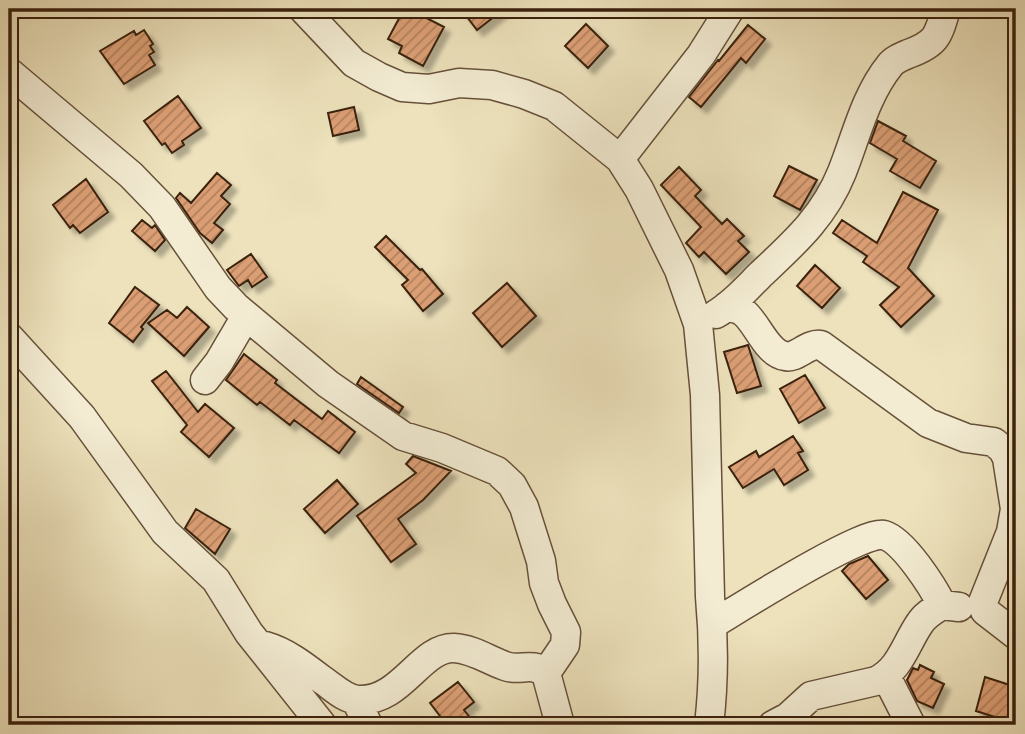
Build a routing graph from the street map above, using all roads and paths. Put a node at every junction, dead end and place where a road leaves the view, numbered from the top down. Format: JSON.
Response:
{"nodes":[{"id":1,"x":303,"y":9,"type":"edge"},
{"id":2,"x":730,"y":9,"type":"edge"},
{"id":3,"x":946,"y":9,"type":"edge"},
{"id":4,"x":9,"y":72,"type":"edge"},
{"id":5,"x":620,"y":159,"type":"junction"},
{"id":6,"x":727,"y":306,"type":"junction"},
{"id":7,"x":246,"y":316,"type":"junction"},
{"id":8,"x":698,"y":324,"type":"junction"},
{"id":9,"x":9,"y":337,"type":"edge"},
{"id":10,"x":205,"y":380,"type":"dead end"},
{"id":11,"x":1005,"y":437,"type":"edge"},
{"id":12,"x":942,"y":606,"type":"junction"},
{"id":13,"x":985,"y":611,"type":"junction"},
{"id":14,"x":713,"y":624,"type":"junction"},
{"id":15,"x":1016,"y":635,"type":"edge"},
{"id":16,"x":257,"y":643,"type":"junction"},
{"id":17,"x":546,"y":673,"type":"junction"},
{"id":18,"x":886,"y":676,"type":"junction"},
{"id":19,"x":362,"y":713,"type":"edge"},
{"id":20,"x":322,"y":725,"type":"edge"},
{"id":21,"x":559,"y":725,"type":"edge"},
{"id":22,"x":709,"y":725,"type":"edge"},
{"id":23,"x":773,"y":725,"type":"edge"},
{"id":24,"x":911,"y":725,"type":"edge"}],
"edges":[{"from":1,"to":5,"type":"street"},
{"from":2,"to":5,"type":"street"},
{"from":3,"to":6,"type":"street"},
{"from":4,"to":7,"type":"street"},
{"from":5,"to":8,"type":"street"},
{"from":6,"to":8,"type":"street"},
{"from":6,"to":11,"type":"street"},
{"from":7,"to":10,"type":"street"},
{"from":7,"to":17,"type":"street"},
{"from":8,"to":14,"type":"street"},
{"from":9,"to":16,"type":"street"},
{"from":11,"to":13,"type":"street"},
{"from":12,"to":13,"type":"street"},
{"from":12,"to":14,"type":"street"},
{"from":12,"to":18,"type":"street"},
{"from":13,"to":15,"type":"street"},
{"from":14,"to":22,"type":"street"},
{"from":16,"to":19,"type":"street"},
{"from":16,"to":20,"type":"street"},
{"from":17,"to":19,"type":"street"},
{"from":17,"to":21,"type":"street"},
{"from":18,"to":23,"type":"street"},
{"from":18,"to":24,"type":"street"}]}
